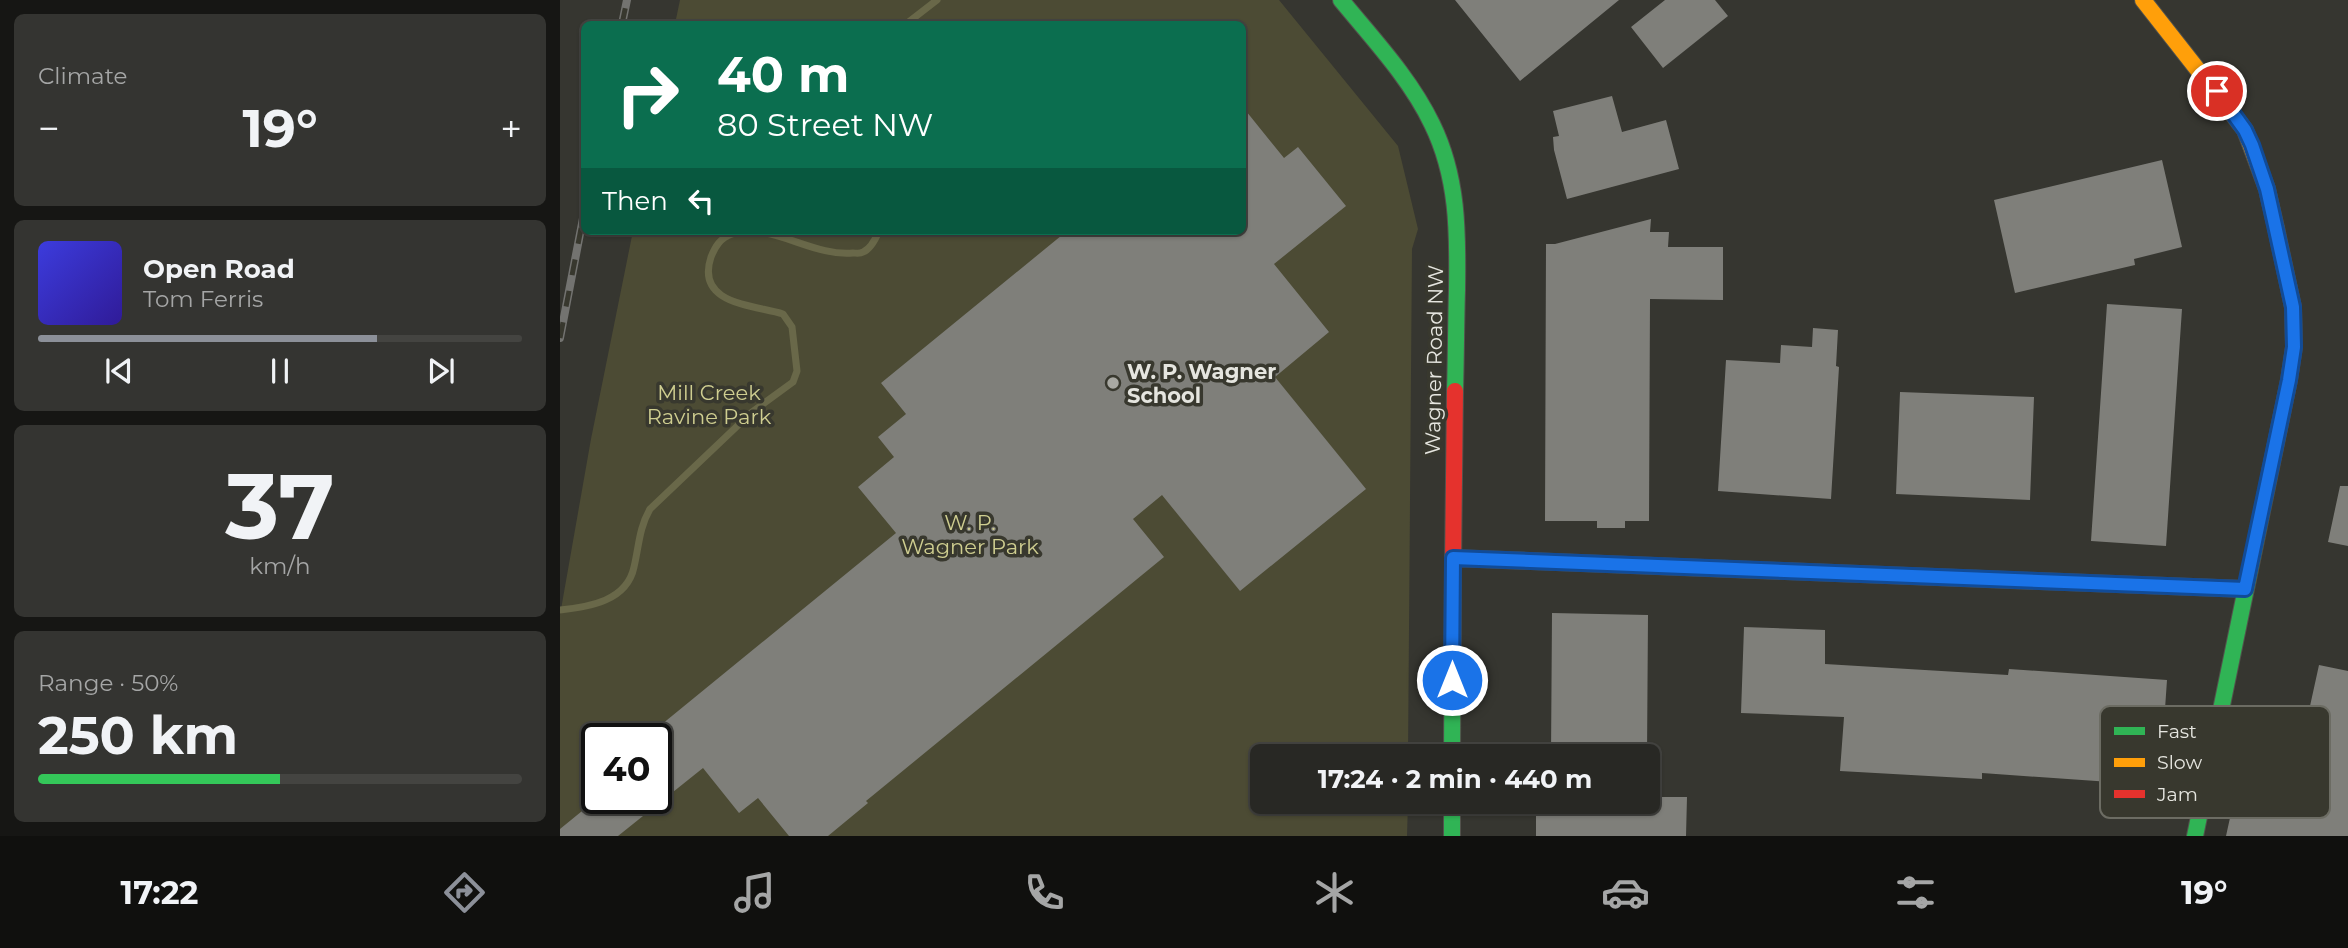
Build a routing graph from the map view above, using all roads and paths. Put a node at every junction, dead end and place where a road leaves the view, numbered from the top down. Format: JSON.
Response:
{"nodes":[{"id":1,"x":1340,"y":0,"type":"edge"},
{"id":2,"x":2143,"y":0,"type":"edge"},
{"id":3,"x":1453,"y":558,"type":"junction"},
{"id":4,"x":2245,"y":589,"type":"junction"},
{"id":5,"x":2221,"y":706,"type":"edge"},
{"id":6,"x":1452,"y":744,"type":"edge"},
{"id":7,"x":1452,"y":814,"type":"edge"},
{"id":8,"x":2199,"y":818,"type":"edge"},
{"id":9,"x":1452,"y":836,"type":"edge"},
{"id":10,"x":2195,"y":836,"type":"edge"}],
"edges":[{"from":1,"to":3,"type":"street","name":"Wagner Road NW"},
{"from":2,"to":4,"type":"street"},
{"from":3,"to":4,"type":"street"},
{"from":3,"to":6,"type":"street","name":"Wagner Road NW"},
{"from":4,"to":5,"type":"street"},
{"from":7,"to":9,"type":"street"},
{"from":8,"to":10,"type":"street"}]}
